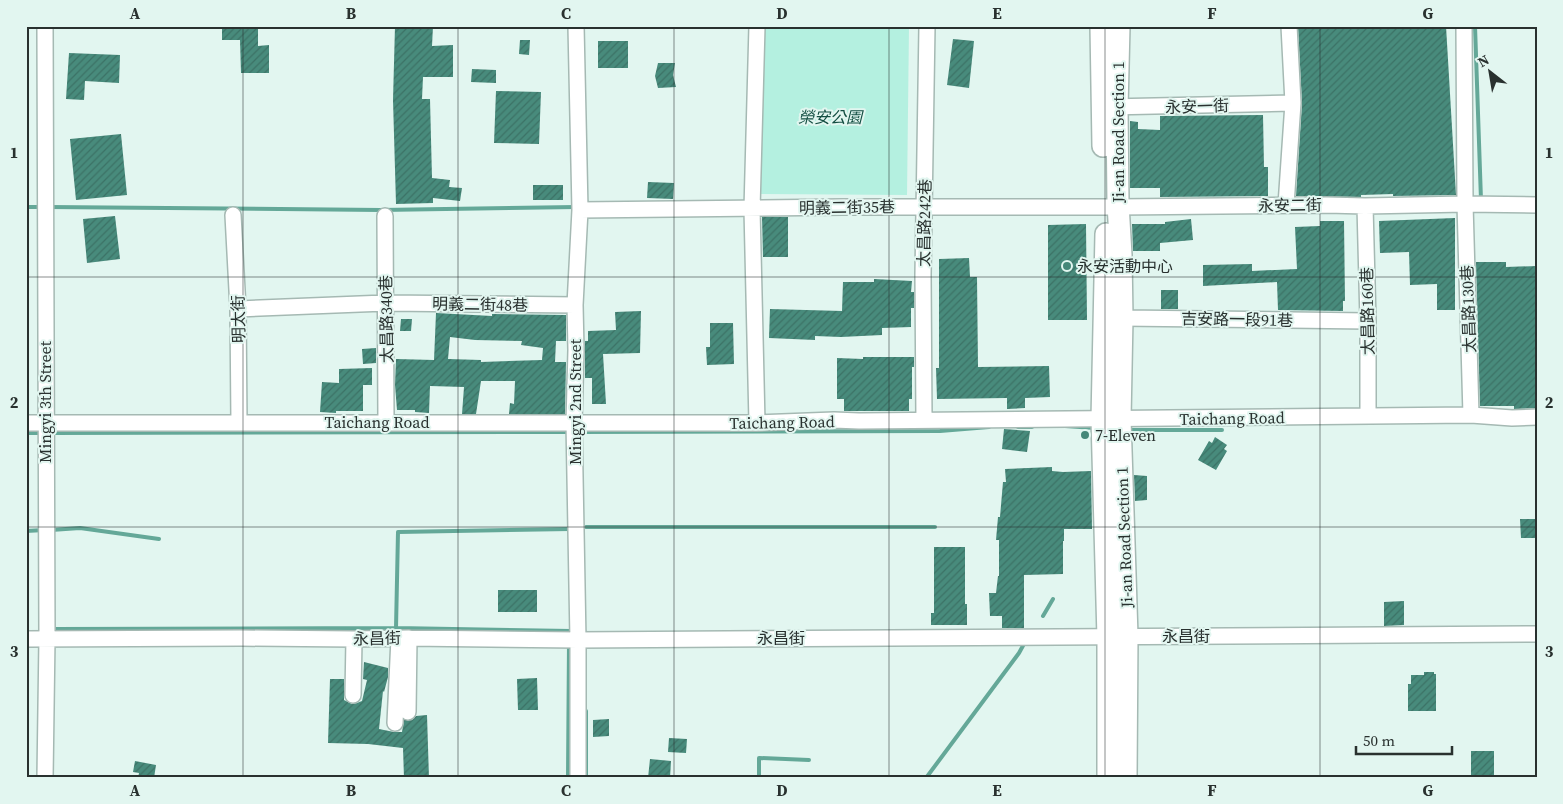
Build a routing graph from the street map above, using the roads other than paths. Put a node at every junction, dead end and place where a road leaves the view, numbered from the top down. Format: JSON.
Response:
{"nodes":[{"id":1,"x":45,"y":26,"type":"edge"},
{"id":2,"x":576,"y":26,"type":"edge"},
{"id":3,"x":757,"y":26,"type":"edge"},
{"id":4,"x":927,"y":26,"type":"edge"},
{"id":5,"x":1101,"y":26,"type":"edge"},
{"id":6,"x":1119,"y":26,"type":"edge"},
{"id":7,"x":1288,"y":26,"type":"edge"},
{"id":8,"x":1464,"y":26,"type":"edge"},
{"id":9,"x":1293,"y":103,"type":"junction"},
{"id":10,"x":1109,"y":107,"type":"junction"},
{"id":11,"x":1465,"y":204,"type":"junction"},
{"id":12,"x":1286,"y":205,"type":"junction"},
{"id":13,"x":1537,"y":205,"type":"edge"},
{"id":14,"x":925,"y":206,"type":"junction"},
{"id":15,"x":1365,"y":206,"type":"junction"},
{"id":16,"x":1113,"y":207,"type":"junction"},
{"id":17,"x":752,"y":209,"type":"junction"},
{"id":18,"x":580,"y":210,"type":"junction"},
{"id":19,"x":233,"y":216,"type":"dead end"},
{"id":20,"x":385,"y":216,"type":"dead end"},
{"id":21,"x":385,"y":303,"type":"junction"},
{"id":22,"x":574,"y":305,"type":"junction"},
{"id":23,"x":238,"y":309,"type":"junction"},
{"id":24,"x":1114,"y":316,"type":"junction"},
{"id":25,"x":1368,"y":321,"type":"junction"},
{"id":26,"x":1472,"y":415,"type":"junction"},
{"id":27,"x":1368,"y":416,"type":"junction"},
{"id":28,"x":1537,"y":417,"type":"edge"},
{"id":29,"x":1111,"y":419,"type":"junction"},
{"id":30,"x":924,"y":420,"type":"junction"},
{"id":31,"x":386,"y":422,"type":"junction"},
{"id":32,"x":574,"y":422,"type":"junction"},
{"id":33,"x":26,"y":423,"type":"edge"},
{"id":34,"x":45,"y":423,"type":"junction"},
{"id":35,"x":239,"y":423,"type":"junction"},
{"id":36,"x":757,"y":423,"type":"junction"},
{"id":37,"x":1537,"y":634,"type":"edge"},
{"id":38,"x":1118,"y":637,"type":"junction"},
{"id":39,"x":46,"y":638,"type":"junction"},
{"id":40,"x":404,"y":638,"type":"junction"},
{"id":41,"x":26,"y":639,"type":"edge"},
{"id":42,"x":354,"y":639,"type":"junction"},
{"id":43,"x":578,"y":640,"type":"junction"},
{"id":44,"x":353,"y":695,"type":"dead end"},
{"id":45,"x":408,"y":712,"type":"dead end"},
{"id":46,"x":395,"y":723,"type":"dead end"},
{"id":47,"x":44,"y":778,"type":"edge"},
{"id":48,"x":578,"y":778,"type":"edge"},
{"id":49,"x":1108,"y":778,"type":"edge"},
{"id":50,"x":1126,"y":778,"type":"edge"}],
"edges":[{"from":1,"to":34,"type":"street","name":"Mingyi 3th Street"},
{"from":2,"to":18,"type":"street","name":"Mingyi 2nd Street"},
{"from":3,"to":17,"type":"street"},
{"from":4,"to":14,"type":"street","name":"太昌路242巷"},
{"from":5,"to":10,"type":"street","name":"Ji-an Road Section 1"},
{"from":6,"to":10,"type":"street","name":"Ji-an Road Section 1"},
{"from":7,"to":9,"type":"street"},
{"from":8,"to":11,"type":"street","name":"太昌路130巷"},
{"from":9,"to":10,"type":"street","name":"永安一街"},
{"from":9,"to":12,"type":"street"},
{"from":10,"to":16,"type":"street","name":"Ji-an Road Section 1"},
{"from":11,"to":13,"type":"street","name":"永安二街"},
{"from":11,"to":15,"type":"street","name":"永安二街"},
{"from":11,"to":26,"type":"street","name":"太昌路130巷"},
{"from":12,"to":15,"type":"street","name":"永安二街"},
{"from":12,"to":16,"type":"street","name":"永安二街"},
{"from":14,"to":16,"type":"street","name":"明義二街35巷"},
{"from":14,"to":17,"type":"street","name":"明義二街35巷"},
{"from":14,"to":30,"type":"street","name":"太昌路242巷"},
{"from":15,"to":25,"type":"street","name":"太昌路160巷"},
{"from":16,"to":24,"type":"street","name":"Ji-an Road Section 1"},
{"from":17,"to":18,"type":"street","name":"明義二街35巷"},
{"from":17,"to":36,"type":"street"},
{"from":18,"to":22,"type":"street","name":"Mingyi 2nd Street"},
{"from":19,"to":23,"type":"street","name":"明太街"},
{"from":20,"to":21,"type":"street","name":"太昌路340巷"},
{"from":21,"to":22,"type":"street","name":"明義二街48巷"},
{"from":21,"to":23,"type":"street","name":"明義二街48巷"},
{"from":21,"to":31,"type":"street","name":"太昌路340巷"},
{"from":22,"to":32,"type":"street","name":"Mingyi 2nd Street"},
{"from":23,"to":35,"type":"street","name":"明太街"},
{"from":24,"to":25,"type":"street","name":"吉安路一段91巷"},
{"from":24,"to":29,"type":"street","name":"Ji-an Road Section 1"},
{"from":25,"to":27,"type":"street","name":"太昌路160巷"},
{"from":26,"to":27,"type":"street","name":"Taichang Road"},
{"from":26,"to":28,"type":"street","name":"Taichang Road"},
{"from":27,"to":29,"type":"street","name":"Taichang Road"},
{"from":29,"to":30,"type":"street","name":"Taichang Road"},
{"from":29,"to":38,"type":"street","name":"Ji-an Road Section 1"},
{"from":30,"to":36,"type":"street","name":"Taichang Road"},
{"from":31,"to":32,"type":"street","name":"Taichang Road"},
{"from":31,"to":35,"type":"street","name":"Taichang Road"},
{"from":32,"to":36,"type":"street","name":"Taichang Road"},
{"from":32,"to":43,"type":"street","name":"Mingyi 2nd Street"},
{"from":33,"to":34,"type":"street","name":"Taichang Road"},
{"from":34,"to":35,"type":"street","name":"Taichang Road"},
{"from":34,"to":39,"type":"street","name":"Mingyi 3th Street"},
{"from":37,"to":38,"type":"street","name":"永昌街"},
{"from":38,"to":43,"type":"street","name":"永昌街"},
{"from":38,"to":49,"type":"street","name":"Ji-an Road Section 1"},
{"from":38,"to":50,"type":"street","name":"Ji-an Road Section 1"},
{"from":39,"to":41,"type":"street","name":"永昌街"},
{"from":39,"to":42,"type":"street","name":"永昌街"},
{"from":39,"to":47,"type":"street","name":"Mingyi 3th Street"},
{"from":40,"to":42,"type":"street","name":"永昌街"},
{"from":40,"to":43,"type":"street","name":"永昌街"},
{"from":40,"to":45,"type":"street"},
{"from":40,"to":46,"type":"street"},
{"from":42,"to":44,"type":"street"},
{"from":43,"to":48,"type":"street","name":"Mingyi 2nd Street"}]}
